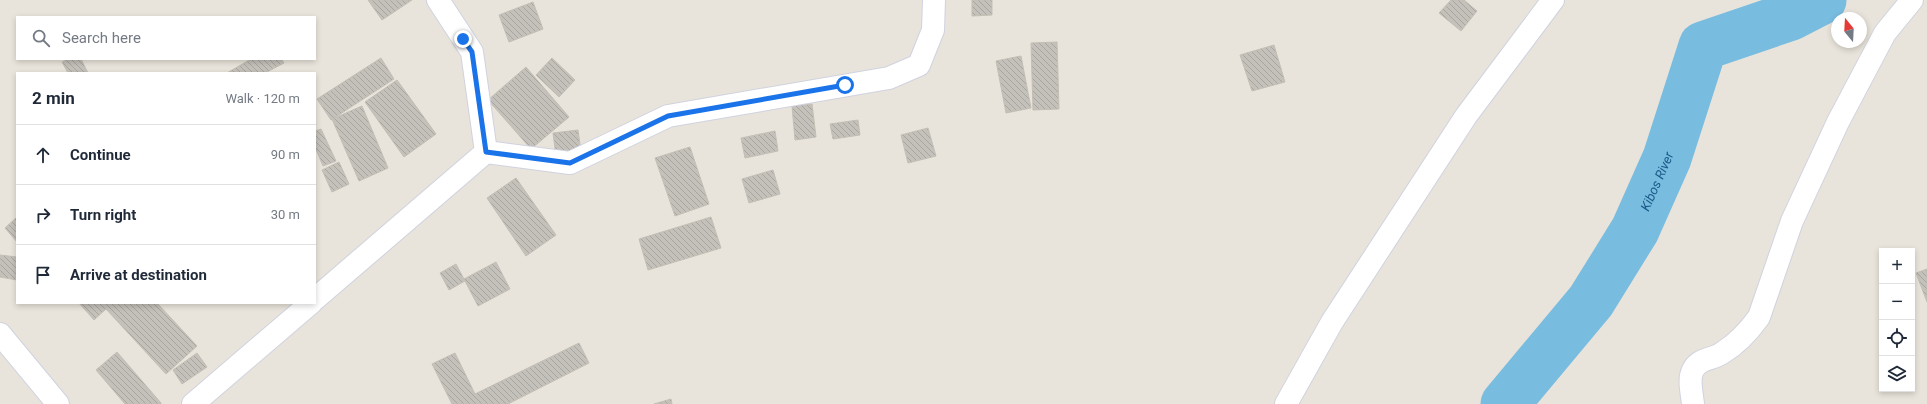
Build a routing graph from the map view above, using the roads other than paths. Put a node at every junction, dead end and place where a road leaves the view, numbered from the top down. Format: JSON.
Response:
{"nodes":[{"id":1,"x":438,"y":0,"type":"edge"},
{"id":2,"x":934,"y":0,"type":"edge"},
{"id":3,"x":1553,"y":0,"type":"edge"},
{"id":4,"x":1912,"y":0,"type":"edge"},
{"id":5,"x":486,"y":152,"type":"junction"},
{"id":6,"x":316,"y":298,"type":"edge"},
{"id":7,"x":310,"y":304,"type":"edge"},
{"id":8,"x":0,"y":334,"type":"edge"},
{"id":9,"x":58,"y":404,"type":"edge"},
{"id":10,"x":193,"y":404,"type":"edge"},
{"id":11,"x":1286,"y":404,"type":"edge"},
{"id":12,"x":1693,"y":404,"type":"edge"}],
"edges":[{"from":1,"to":5,"type":"street"},
{"from":2,"to":5,"type":"street"},
{"from":3,"to":11,"type":"street"},
{"from":4,"to":12,"type":"street"},
{"from":5,"to":6,"type":"street"},
{"from":7,"to":10,"type":"street"},
{"from":8,"to":9,"type":"street"}]}
